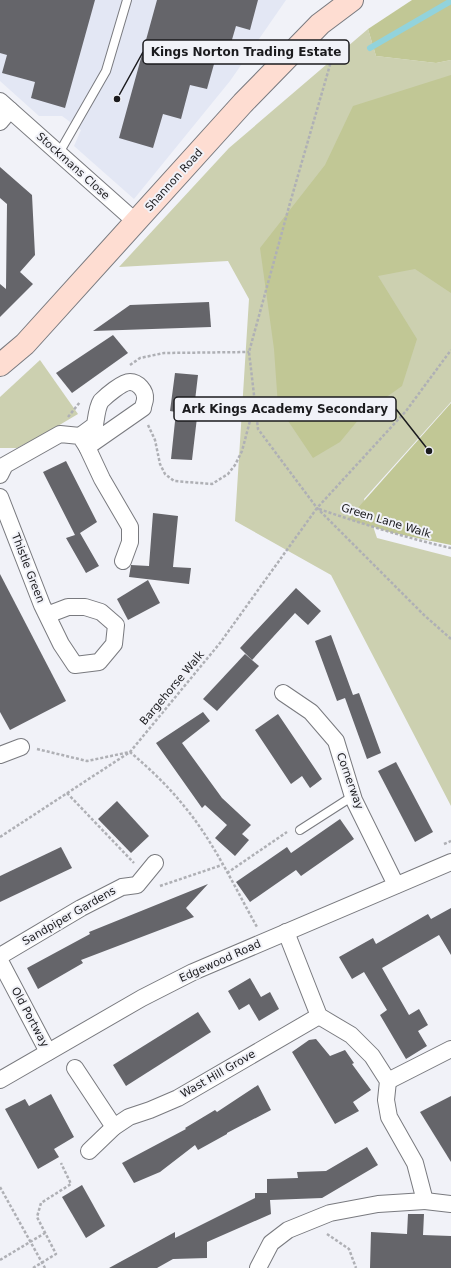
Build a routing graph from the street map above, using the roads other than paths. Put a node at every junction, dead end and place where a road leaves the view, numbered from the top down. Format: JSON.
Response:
{"nodes":[{"id":1,"x":127,"y":0,"type":"edge"},
{"id":2,"x":351,"y":0,"type":"edge"},
{"id":3,"x":3,"y":111,"type":"edge"},
{"id":4,"x":59,"y":153,"type":"junction"},
{"id":5,"x":136,"y":222,"type":"junction"},
{"id":6,"x":0,"y":365,"type":"edge"},
{"id":7,"x":83,"y":442,"type":"junction"},
{"id":8,"x":0,"y":474,"type":"edge"},
{"id":9,"x":0,"y":498,"type":"edge"},
{"id":10,"x":123,"y":561,"type":"dead end"},
{"id":11,"x":47,"y":615,"type":"dead end"},
{"id":12,"x":283,"y":693,"type":"dead end"},
{"id":13,"x":21,"y":747,"type":"road end"},
{"id":14,"x":0,"y":756,"type":"edge"},
{"id":15,"x":353,"y":796,"type":"junction"},
{"id":16,"x":300,"y":830,"type":"dead end"},
{"id":17,"x":451,"y":862,"type":"edge"},
{"id":18,"x":146,"y":874,"type":"road end"},
{"id":19,"x":396,"y":885,"type":"junction"},
{"id":20,"x":286,"y":932,"type":"junction"},
{"id":21,"x":0,"y":956,"type":"edge"},
{"id":22,"x":0,"y":961,"type":"edge"},
{"id":23,"x":319,"y":1016,"type":"junction"},
{"id":24,"x":451,"y":1049,"type":"edge"},
{"id":25,"x":48,"y":1052,"type":"junction"},
{"id":26,"x":75,"y":1068,"type":"dead end"},
{"id":27,"x":0,"y":1080,"type":"edge"},
{"id":28,"x":388,"y":1082,"type":"junction"},
{"id":29,"x":114,"y":1128,"type":"junction"},
{"id":30,"x":89,"y":1151,"type":"dead end"},
{"id":31,"x":425,"y":1201,"type":"junction"},
{"id":32,"x":451,"y":1204,"type":"edge"},
{"id":33,"x":258,"y":1268,"type":"edge"}],
"edges":[{"from":1,"to":4,"type":"lane"},
{"from":2,"to":5,"type":"street","name":"Shannon Road"},
{"from":3,"to":4,"type":"street","name":"Stockmans Close"},
{"from":4,"to":5,"type":"street","name":"Stockmans Close"},
{"from":5,"to":6,"type":"street","name":"Shannon Road"},
{"from":7,"to":7,"type":"street"},
{"from":7,"to":8,"type":"street"},
{"from":7,"to":10,"type":"street"},
{"from":9,"to":11,"type":"street","name":"Thistle Green"},
{"from":12,"to":15,"type":"street","name":"Cornerway"},
{"from":13,"to":14,"type":"street"},
{"from":15,"to":16,"type":"lane"},
{"from":15,"to":19,"type":"street","name":"Cornerway"},
{"from":17,"to":19,"type":"street","name":"Edgewood Road"},
{"from":18,"to":21,"type":"street","name":"Sandpiper Gardens"},
{"from":19,"to":20,"type":"street","name":"Edgewood Road"},
{"from":20,"to":23,"type":"street"},
{"from":20,"to":25,"type":"street","name":"Edgewood Road"},
{"from":22,"to":25,"type":"street","name":"Old Portway"},
{"from":23,"to":28,"type":"street"},
{"from":23,"to":29,"type":"street","name":"Wast Hill Grove"},
{"from":24,"to":28,"type":"street"},
{"from":25,"to":27,"type":"street","name":"Edgewood Road"},
{"from":26,"to":29,"type":"street"},
{"from":28,"to":31,"type":"street"},
{"from":29,"to":30,"type":"street","name":"Wast Hill Grove"},
{"from":31,"to":32,"type":"street"},
{"from":31,"to":33,"type":"street"}]}
